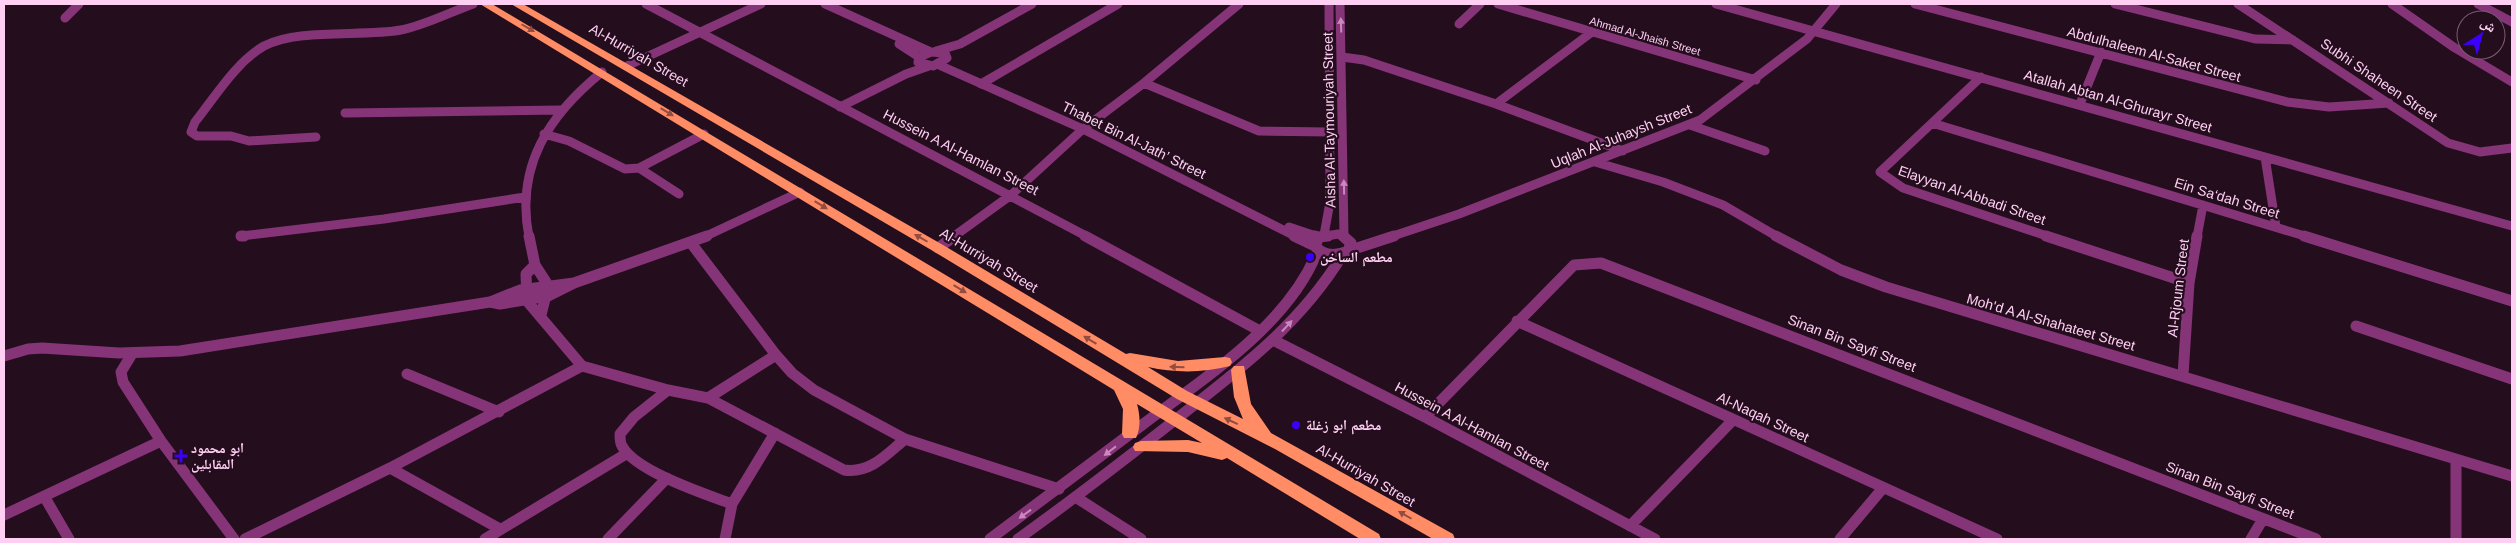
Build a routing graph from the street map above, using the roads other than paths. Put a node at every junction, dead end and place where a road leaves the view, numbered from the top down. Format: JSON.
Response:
{"nodes":[{"id":1,"x":79,"y":4,"type":"edge"},
{"id":2,"x":473,"y":4,"type":"edge"},
{"id":3,"x":486,"y":4,"type":"edge"},
{"id":4,"x":516,"y":4,"type":"edge"},
{"id":5,"x":760,"y":4,"type":"edge"},
{"id":6,"x":818,"y":4,"type":"edge"},
{"id":7,"x":825,"y":4,"type":"edge"},
{"id":8,"x":1032,"y":4,"type":"edge"},
{"id":9,"x":1118,"y":4,"type":"edge"},
{"id":10,"x":1234,"y":4,"type":"edge"},
{"id":11,"x":1238,"y":4,"type":"edge"},
{"id":12,"x":1329,"y":4,"type":"edge"},
{"id":13,"x":1340,"y":4,"type":"edge"},
{"id":14,"x":1480,"y":4,"type":"edge"},
{"id":15,"x":1498,"y":4,"type":"edge"},
{"id":16,"x":1716,"y":4,"type":"edge"},
{"id":17,"x":1836,"y":4,"type":"edge"},
{"id":18,"x":1915,"y":4,"type":"edge"},
{"id":19,"x":2116,"y":4,"type":"edge"},
{"id":20,"x":2238,"y":4,"type":"edge"},
{"id":21,"x":2392,"y":4,"type":"edge"},
{"id":22,"x":2478,"y":4,"type":"edge"},
{"id":23,"x":654,"y":5,"type":"edge"},
{"id":24,"x":65,"y":18,"type":"dead end"},
{"id":25,"x":2512,"y":22,"type":"edge"},
{"id":26,"x":1459,"y":24,"type":"dead end"},
{"id":27,"x":1814,"y":31,"type":"junction"},
{"id":28,"x":1592,"y":32,"type":"junction"},
{"id":29,"x":699,"y":33,"type":"junction"},
{"id":30,"x":2294,"y":40,"type":"junction"},
{"id":31,"x":960,"y":44,"type":"junction"},
{"id":32,"x":934,"y":52,"type":"junction"},
{"id":33,"x":2101,"y":52,"type":"junction"},
{"id":34,"x":1342,"y":57,"type":"junction"},
{"id":35,"x":918,"y":59,"type":"junction"},
{"id":36,"x":944,"y":60,"type":"junction"},
{"id":37,"x":627,"y":66,"type":"junction"},
{"id":38,"x":928,"y":66,"type":"junction"},
{"id":39,"x":602,"y":72,"type":"junction"},
{"id":40,"x":906,"y":74,"type":"junction"},
{"id":41,"x":1981,"y":77,"type":"junction"},
{"id":42,"x":1756,"y":80,"type":"junction"},
{"id":43,"x":984,"y":82,"type":"junction"},
{"id":44,"x":2512,"y":82,"type":"edge"},
{"id":45,"x":1144,"y":83,"type":"junction"},
{"id":46,"x":2389,"y":103,"type":"junction"},
{"id":47,"x":1496,"y":104,"type":"junction"},
{"id":48,"x":2080,"y":104,"type":"junction"},
{"id":49,"x":840,"y":107,"type":"junction"},
{"id":50,"x":560,"y":110,"type":"junction"},
{"id":51,"x":346,"y":112,"type":"dead end"},
{"id":52,"x":1932,"y":123,"type":"junction"},
{"id":53,"x":1690,"y":125,"type":"junction"},
{"id":54,"x":1083,"y":129,"type":"junction"},
{"id":55,"x":1330,"y":132,"type":"junction"},
{"id":56,"x":544,"y":134,"type":"junction"},
{"id":57,"x":704,"y":134,"type":"junction"},
{"id":58,"x":316,"y":137,"type":"dead end"},
{"id":59,"x":2512,"y":148,"type":"edge"},
{"id":60,"x":1623,"y":151,"type":"junction"},
{"id":61,"x":1765,"y":151,"type":"dead end"},
{"id":62,"x":2265,"y":157,"type":"junction"},
{"id":63,"x":1595,"y":162,"type":"junction"},
{"id":64,"x":639,"y":168,"type":"junction"},
{"id":65,"x":800,"y":192,"type":"junction"},
{"id":66,"x":679,"y":194,"type":"dead end"},
{"id":67,"x":1011,"y":195,"type":"junction"},
{"id":68,"x":524,"y":197,"type":"junction"},
{"id":69,"x":2202,"y":205,"type":"junction"},
{"id":70,"x":2512,"y":226,"type":"edge"},
{"id":71,"x":2276,"y":227,"type":"junction"},
{"id":72,"x":241,"y":236,"type":"dead end"},
{"id":73,"x":1346,"y":238,"type":"junction"},
{"id":74,"x":1383,"y":240,"type":"junction"},
{"id":75,"x":1319,"y":242,"type":"junction"},
{"id":76,"x":691,"y":243,"type":"junction"},
{"id":77,"x":938,"y":248,"type":"junction"},
{"id":78,"x":1346,"y":252,"type":"junction"},
{"id":79,"x":535,"y":265,"type":"junction"},
{"id":80,"x":574,"y":283,"type":"junction"},
{"id":81,"x":2189,"y":283,"type":"junction"},
{"id":82,"x":547,"y":284,"type":"junction"},
{"id":83,"x":525,"y":289,"type":"junction"},
{"id":84,"x":548,"y":296,"type":"junction"},
{"id":85,"x":527,"y":301,"type":"junction"},
{"id":86,"x":2512,"y":301,"type":"edge"},
{"id":87,"x":490,"y":302,"type":"junction"},
{"id":88,"x":541,"y":315,"type":"junction"},
{"id":89,"x":1517,"y":321,"type":"junction"},
{"id":90,"x":2356,"y":326,"type":"dead end"},
{"id":91,"x":1260,"y":331,"type":"junction"},
{"id":92,"x":1274,"y":340,"type":"junction"},
{"id":93,"x":1112,"y":353,"type":"junction"},
{"id":94,"x":132,"y":354,"type":"junction"},
{"id":95,"x":776,"y":354,"type":"junction"},
{"id":96,"x":4,"y":356,"type":"edge"},
{"id":97,"x":1225,"y":362,"type":"junction"},
{"id":98,"x":582,"y":366,"type":"junction"},
{"id":99,"x":1240,"y":370,"type":"junction"},
{"id":100,"x":408,"y":374,"type":"dead end"},
{"id":101,"x":2183,"y":375,"type":"junction"},
{"id":102,"x":2512,"y":379,"type":"edge"},
{"id":103,"x":1119,"y":384,"type":"junction"},
{"id":104,"x":668,"y":390,"type":"junction"},
{"id":105,"x":1182,"y":395,"type":"junction"},
{"id":106,"x":708,"y":398,"type":"junction"},
{"id":107,"x":1197,"y":403,"type":"junction"},
{"id":108,"x":1162,"y":410,"type":"junction"},
{"id":109,"x":499,"y":412,"type":"junction"},
{"id":110,"x":1425,"y":417,"type":"junction"},
{"id":111,"x":1176,"y":419,"type":"junction"},
{"id":112,"x":1734,"y":420,"type":"junction"},
{"id":113,"x":775,"y":433,"type":"junction"},
{"id":114,"x":1130,"y":434,"type":"junction"},
{"id":115,"x":905,"y":439,"type":"junction"},
{"id":116,"x":161,"y":441,"type":"junction"},
{"id":117,"x":1281,"y":444,"type":"junction"},
{"id":118,"x":1142,"y":447,"type":"junction"},
{"id":119,"x":626,"y":454,"type":"junction"},
{"id":120,"x":1241,"y":460,"type":"junction"},
{"id":121,"x":2456,"y":460,"type":"junction"},
{"id":122,"x":390,"y":468,"type":"junction"},
{"id":123,"x":2512,"y":476,"type":"edge"},
{"id":124,"x":667,"y":478,"type":"junction"},
{"id":125,"x":1883,"y":488,"type":"junction"},
{"id":126,"x":1060,"y":489,"type":"junction"},
{"id":127,"x":44,"y":496,"type":"junction"},
{"id":128,"x":1077,"y":498,"type":"junction"},
{"id":129,"x":732,"y":504,"type":"junction"},
{"id":130,"x":4,"y":514,"type":"edge"},
{"id":131,"x":2263,"y":519,"type":"junction"},
{"id":132,"x":1630,"y":526,"type":"junction"},
{"id":133,"x":500,"y":529,"type":"junction"},
{"id":134,"x":69,"y":539,"type":"edge"},
{"id":135,"x":234,"y":539,"type":"edge"},
{"id":136,"x":245,"y":539,"type":"edge"},
{"id":137,"x":485,"y":539,"type":"edge"},
{"id":138,"x":608,"y":539,"type":"edge"},
{"id":139,"x":725,"y":539,"type":"edge"},
{"id":140,"x":990,"y":539,"type":"edge"},
{"id":141,"x":1018,"y":539,"type":"edge"},
{"id":142,"x":1141,"y":539,"type":"edge"},
{"id":143,"x":1373,"y":539,"type":"edge"},
{"id":144,"x":1447,"y":539,"type":"edge"},
{"id":145,"x":1655,"y":539,"type":"edge"},
{"id":146,"x":1840,"y":539,"type":"edge"},
{"id":147,"x":1997,"y":539,"type":"edge"},
{"id":148,"x":2251,"y":539,"type":"edge"},
{"id":149,"x":2316,"y":539,"type":"edge"},
{"id":150,"x":2456,"y":539,"type":"edge"}],
"edges":[{"from":1,"to":24,"type":"street"},
{"from":2,"to":58,"type":"street"},
{"from":3,"to":39,"type":"highway","one_way":true},
{"from":4,"to":37,"type":"highway","name":"Al-Hurriyah Street"},
{"from":5,"to":29,"type":"street"},
{"from":6,"to":35,"type":"street"},
{"from":7,"to":32,"type":"street"},
{"from":8,"to":31,"type":"street"},
{"from":9,"to":43,"type":"street"},
{"from":10,"to":11,"type":"street"},
{"from":11,"to":45,"type":"street"},
{"from":12,"to":55,"type":"street","name":"Aisha Al-Taymouriyah Street"},
{"from":34,"to":13,"type":"street","name":"Aisha Al-Taymouriyah Street","one_way":true},
{"from":14,"to":26,"type":"street"},
{"from":15,"to":28,"type":"street","name":"Ahmad Al-Jhaish Street"},
{"from":16,"to":27,"type":"street","name":"Atallah Abtan Al-Ghurayr Street"},
{"from":17,"to":27,"type":"street","name":"Uqlah Al-Juhaysh Street"},
{"from":18,"to":33,"type":"street","name":"Abdulhaleem Al-Saket Street"},
{"from":19,"to":30,"type":"street"},
{"from":20,"to":30,"type":"street","name":"Subhi Shaheen Street"},
{"from":21,"to":44,"type":"street"},
{"from":22,"to":25,"type":"street"},
{"from":23,"to":29,"type":"street","name":"Hussein A Al-Hamlan Street"},
{"from":27,"to":41,"type":"street","name":"Atallah Abtan Al-Ghurayr Street"},
{"from":27,"to":42,"type":"street","name":"Uqlah Al-Juhaysh Street"},
{"from":28,"to":42,"type":"street","name":"Ahmad Al-Jhaish Street"},
{"from":28,"to":47,"type":"street"},
{"from":29,"to":37,"type":"street"},
{"from":29,"to":49,"type":"street","name":"Hussein A Al-Hamlan Street"},
{"from":30,"to":46,"type":"street","name":"Subhi Shaheen Street"},
{"from":31,"to":32,"type":"street"},
{"from":31,"to":36,"type":"street"},
{"from":32,"to":35,"type":"street"},
{"from":32,"to":36,"type":"street","name":"Thabet Bin Al-Jath’ Street"},
{"from":33,"to":46,"type":"street","name":"Abdulhaleem Al-Saket Street"},
{"from":33,"to":48,"type":"street"},
{"from":34,"to":47,"type":"street"},
{"from":73,"to":34,"type":"street","name":"Aisha Al-Taymouriyah Street","one_way":true},
{"from":35,"to":38,"type":"street"},
{"from":35,"to":40,"type":"street"},
{"from":36,"to":38,"type":"street"},
{"from":36,"to":43,"type":"street","name":"Thabet Bin Al-Jath’ Street"},
{"from":77,"to":37,"type":"highway","name":"Al-Hurriyah Street","one_way":true},
{"from":38,"to":40,"type":"street"},
{"from":39,"to":50,"type":"street"},
{"from":39,"to":57,"type":"highway","one_way":true},
{"from":40,"to":49,"type":"street"},
{"from":41,"to":48,"type":"street","name":"Atallah Abtan Al-Ghurayr Street"},
{"from":41,"to":52,"type":"street","name":"Elayyan Al-Abbadi Street"},
{"from":42,"to":53,"type":"street","name":"Uqlah Al-Juhaysh Street"},
{"from":43,"to":54,"type":"street","name":"Thabet Bin Al-Jath’ Street"},
{"from":45,"to":54,"type":"street"},
{"from":45,"to":55,"type":"street"},
{"from":46,"to":59,"type":"street","name":"Subhi Shaheen Street"},
{"from":47,"to":60,"type":"street"},
{"from":48,"to":62,"type":"street","name":"Atallah Abtan Al-Ghurayr Street"},
{"from":49,"to":67,"type":"street","name":"Hussein A Al-Hamlan Street"},
{"from":50,"to":51,"type":"street"},
{"from":50,"to":56,"type":"street"},
{"from":52,"to":69,"type":"street","name":"Ein Sa‘dah Street"},
{"from":52,"to":81,"type":"street","name":"Elayyan Al-Abbadi Street"},
{"from":53,"to":60,"type":"street","name":"Uqlah Al-Juhaysh Street"},
{"from":53,"to":61,"type":"street"},
{"from":54,"to":67,"type":"street"},
{"from":54,"to":75,"type":"street","name":"Thabet Bin Al-Jath’ Street"},
{"from":55,"to":75,"type":"street","name":"Aisha Al-Taymouriyah Street"},
{"from":56,"to":64,"type":"street"},
{"from":56,"to":68,"type":"street"},
{"from":57,"to":64,"type":"street"},
{"from":57,"to":65,"type":"highway"},
{"from":60,"to":63,"type":"street","name":"Uqlah Al-Juhaysh Street"},
{"from":62,"to":70,"type":"street","name":"Atallah Abtan Al-Ghurayr Street"},
{"from":62,"to":71,"type":"street"},
{"from":63,"to":74,"type":"street","name":"Uqlah Al-Juhaysh Street"},
{"from":63,"to":101,"type":"street","name":"Moh'd A Al-Shahateet Street"},
{"from":64,"to":66,"type":"street"},
{"from":65,"to":76,"type":"street"},
{"from":65,"to":103,"type":"highway","one_way":true},
{"from":67,"to":77,"type":"street"},
{"from":67,"to":91,"type":"street","name":"Hussein A Al-Hamlan Street"},
{"from":68,"to":72,"type":"street"},
{"from":68,"to":79,"type":"street"},
{"from":69,"to":71,"type":"street","name":"Ein Sa‘dah Street"},
{"from":69,"to":81,"type":"street","name":"Al-Rjoum Street"},
{"from":71,"to":86,"type":"street","name":"Ein Sa‘dah Street"},
{"from":73,"to":74,"type":"street","name":"Uqlah Al-Juhaysh Street"},
{"from":73,"to":75,"type":"street","name":"Uqlah Al-Juhaysh Street"},
{"from":73,"to":78,"type":"street","name":"Aisha Al-Taymouriyah Street"},
{"from":74,"to":78,"type":"street","name":"Uqlah Al-Juhaysh Street"},
{"from":75,"to":78,"type":"street"},
{"from":75,"to":91,"type":"street","name":"Aisha Al-Taymouriyah Street"},
{"from":76,"to":80,"type":"street"},
{"from":76,"to":95,"type":"street"},
{"from":93,"to":77,"type":"highway","name":"Al-Hurriyah Street","one_way":true},
{"from":92,"to":78,"type":"street","one_way":true},
{"from":79,"to":82,"type":"street"},
{"from":79,"to":83,"type":"street"},
{"from":80,"to":82,"type":"street"},
{"from":80,"to":84,"type":"street"},
{"from":81,"to":101,"type":"street","name":"Al-Rjoum Street"},
{"from":82,"to":83,"type":"street"},
{"from":82,"to":84,"type":"street"},
{"from":83,"to":85,"type":"street"},
{"from":83,"to":87,"type":"street"},
{"from":84,"to":85,"type":"street"},
{"from":84,"to":88,"type":"street"},
{"from":85,"to":87,"type":"street"},
{"from":85,"to":88,"type":"street"},
{"from":87,"to":94,"type":"street"},
{"from":88,"to":98,"type":"street"},
{"from":89,"to":110,"type":"street","name":"Sinan Bin Sayfi Street"},
{"from":89,"to":112,"type":"street","name":"Al-Naqah Street"},
{"from":89,"to":131,"type":"street","name":"Sinan Bin Sayfi Street"},
{"from":90,"to":102,"type":"street"},
{"from":91,"to":97,"type":"street","name":"Aisha Al-Taymouriyah Street"},
{"from":92,"to":99,"type":"street"},
{"from":92,"to":110,"type":"street","name":"Hussein A Al-Hamlan Street"},
{"from":97,"to":93,"type":"highway","one_way":true},
{"from":93,"to":105,"type":"highway","name":"Al-Hurriyah Street"},
{"from":94,"to":96,"type":"street"},
{"from":94,"to":116,"type":"street"},
{"from":95,"to":106,"type":"street"},
{"from":95,"to":115,"type":"street"},
{"from":97,"to":105,"type":"street","name":"Aisha Al-Taymouriyah Street"},
{"from":98,"to":104,"type":"street"},
{"from":98,"to":109,"type":"street"},
{"from":99,"to":107,"type":"street"},
{"from":99,"to":117,"type":"highway"},
{"from":100,"to":109,"type":"street"},
{"from":101,"to":121,"type":"street","name":"Moh'd A Al-Shahateet Street"},
{"from":103,"to":108,"type":"highway"},
{"from":103,"to":114,"type":"highway"},
{"from":104,"to":106,"type":"street"},
{"from":104,"to":119,"type":"street"},
{"from":105,"to":107,"type":"highway","name":"Al-Hurriyah Street"},
{"from":105,"to":108,"type":"street","name":"Aisha Al-Taymouriyah Street"},
{"from":106,"to":113,"type":"street"},
{"from":107,"to":111,"type":"street"},
{"from":117,"to":107,"type":"highway","name":"Al-Hurriyah Street","one_way":true},
{"from":108,"to":111,"type":"highway"},
{"from":108,"to":114,"type":"street","name":"Aisha Al-Taymouriyah Street"},
{"from":109,"to":122,"type":"street"},
{"from":110,"to":132,"type":"street","name":"Hussein A Al-Hamlan Street"},
{"from":111,"to":118,"type":"street"},
{"from":111,"to":120,"type":"highway"},
{"from":112,"to":125,"type":"street","name":"Al-Naqah Street"},
{"from":112,"to":132,"type":"street"},
{"from":113,"to":115,"type":"street"},
{"from":113,"to":129,"type":"street"},
{"from":114,"to":126,"type":"street","name":"Aisha Al-Taymouriyah Street","one_way":true},
{"from":115,"to":126,"type":"street"},
{"from":116,"to":127,"type":"street"},
{"from":116,"to":135,"type":"street"},
{"from":144,"to":117,"type":"highway","name":"Al-Hurriyah Street","one_way":true},
{"from":118,"to":120,"type":"highway"},
{"from":118,"to":128,"type":"street"},
{"from":119,"to":124,"type":"street"},
{"from":119,"to":133,"type":"street"},
{"from":120,"to":143,"type":"highway"},
{"from":121,"to":123,"type":"street","name":"Moh'd A Al-Shahateet Street"},
{"from":121,"to":150,"type":"street"},
{"from":122,"to":133,"type":"street"},
{"from":122,"to":136,"type":"street"},
{"from":124,"to":129,"type":"street"},
{"from":124,"to":138,"type":"street"},
{"from":125,"to":146,"type":"street"},
{"from":125,"to":147,"type":"street","name":"Al-Naqah Street"},
{"from":126,"to":140,"type":"street","name":"Aisha Al-Taymouriyah Street","one_way":true},
{"from":127,"to":130,"type":"street"},
{"from":127,"to":134,"type":"street"},
{"from":128,"to":141,"type":"street"},
{"from":128,"to":142,"type":"street"},
{"from":129,"to":139,"type":"street"},
{"from":131,"to":148,"type":"street"},
{"from":131,"to":149,"type":"street","name":"Sinan Bin Sayfi Street"},
{"from":132,"to":145,"type":"street","name":"Hussein A Al-Hamlan Street"},
{"from":133,"to":137,"type":"street"}]}
